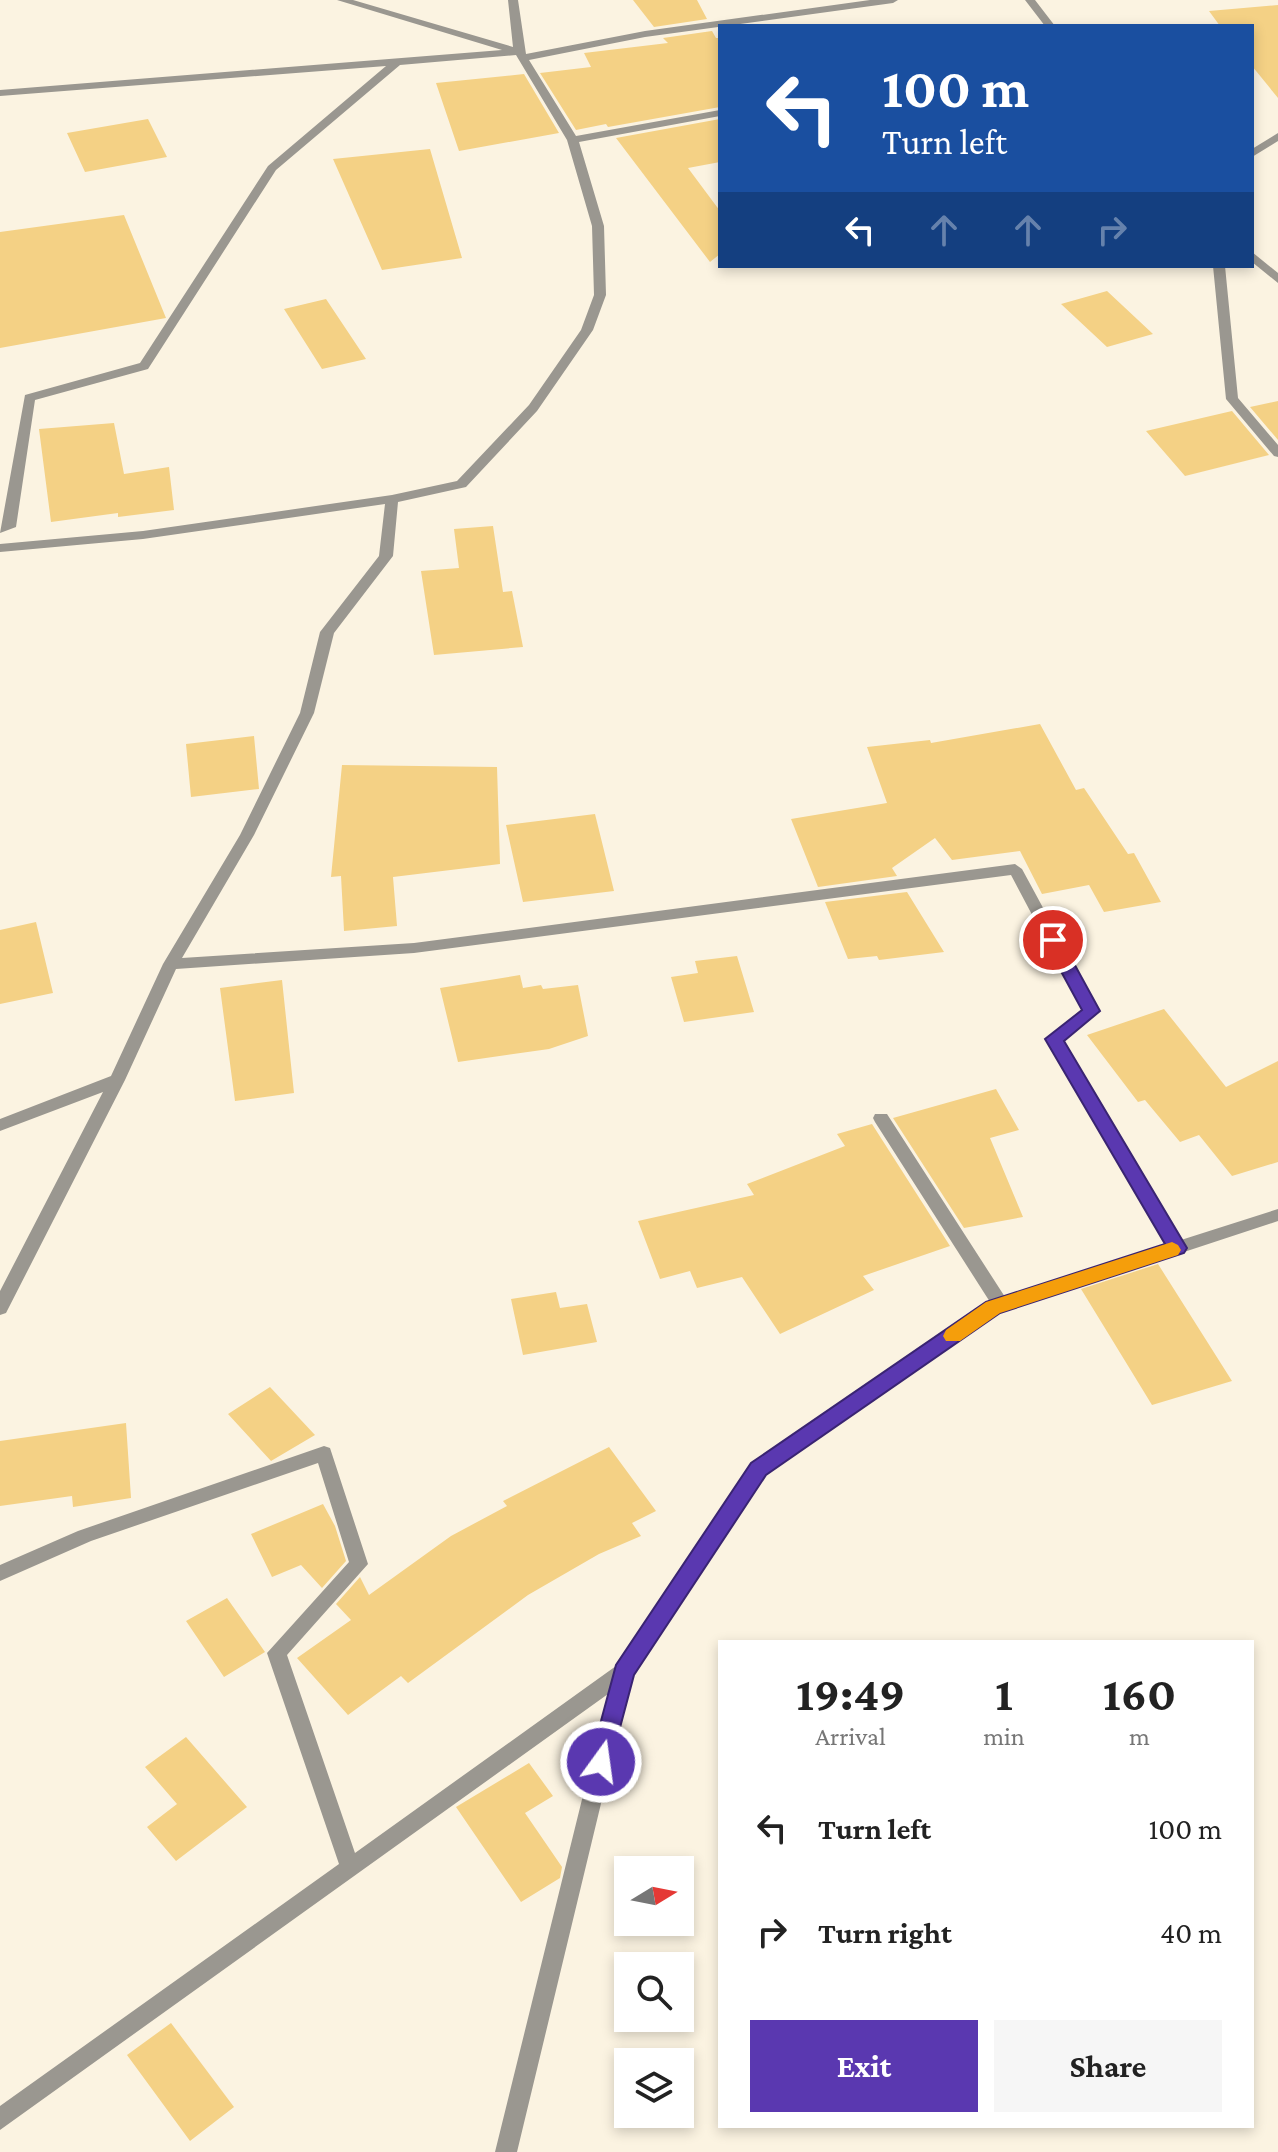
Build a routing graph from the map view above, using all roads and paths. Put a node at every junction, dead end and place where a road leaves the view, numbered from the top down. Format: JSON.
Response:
{"nodes":[{"id":1,"x":342,"y":0,"type":"edge"},
{"id":2,"x":513,"y":0,"type":"edge"},
{"id":3,"x":893,"y":0,"type":"edge"},
{"id":4,"x":1030,"y":0,"type":"edge"},
{"id":5,"x":1048,"y":24,"type":"edge"},
{"id":6,"x":521,"y":55,"type":"junction"},
{"id":7,"x":396,"y":63,"type":"junction"},
{"id":8,"x":0,"y":93,"type":"edge"},
{"id":9,"x":718,"y":113,"type":"edge"},
{"id":10,"x":1278,"y":136,"type":"edge"},
{"id":11,"x":573,"y":140,"type":"junction"},
{"id":12,"x":1254,"y":153,"type":"edge"},
{"id":13,"x":1254,"y":258,"type":"edge"},
{"id":14,"x":1219,"y":268,"type":"edge"},
{"id":15,"x":1278,"y":279,"type":"edge"},
{"id":16,"x":1278,"y":453,"type":"edge"},
{"id":17,"x":392,"y":499,"type":"junction"},
{"id":18,"x":0,"y":529,"type":"edge"},
{"id":19,"x":0,"y":548,"type":"edge"},
{"id":20,"x":171,"y":964,"type":"junction"},
{"id":21,"x":117,"y":1080,"type":"junction"},
{"id":22,"x":881,"y":1118,"type":"dead end"},
{"id":23,"x":0,"y":1125,"type":"edge"},
{"id":24,"x":1278,"y":1215,"type":"edge"},
{"id":25,"x":1177,"y":1248,"type":"junction"},
{"id":26,"x":1001,"y":1305,"type":"junction"},
{"id":27,"x":0,"y":1308,"type":"edge"},
{"id":28,"x":0,"y":1573,"type":"edge"},
{"id":29,"x":623,"y":1672,"type":"junction"},
{"id":30,"x":350,"y":1868,"type":"junction"},
{"id":31,"x":0,"y":2119,"type":"edge"},
{"id":32,"x":506,"y":2152,"type":"edge"}],
"edges":[{"from":1,"to":6,"type":"street"},
{"from":2,"to":6,"type":"street"},
{"from":3,"to":6,"type":"street"},
{"from":4,"to":5,"type":"street"},
{"from":6,"to":7,"type":"street"},
{"from":6,"to":11,"type":"street"},
{"from":7,"to":8,"type":"street"},
{"from":7,"to":18,"type":"street"},
{"from":9,"to":11,"type":"street"},
{"from":10,"to":12,"type":"street"},
{"from":11,"to":17,"type":"street"},
{"from":13,"to":15,"type":"street"},
{"from":14,"to":16,"type":"street"},
{"from":17,"to":19,"type":"street"},
{"from":17,"to":20,"type":"street"},
{"from":20,"to":21,"type":"street"},
{"from":20,"to":25,"type":"street"},
{"from":21,"to":23,"type":"street"},
{"from":21,"to":27,"type":"street"},
{"from":22,"to":26,"type":"street"},
{"from":24,"to":25,"type":"street"},
{"from":25,"to":26,"type":"street"},
{"from":26,"to":29,"type":"street"},
{"from":28,"to":30,"type":"street"},
{"from":29,"to":30,"type":"street"},
{"from":29,"to":32,"type":"street"},
{"from":30,"to":31,"type":"street"}]}
